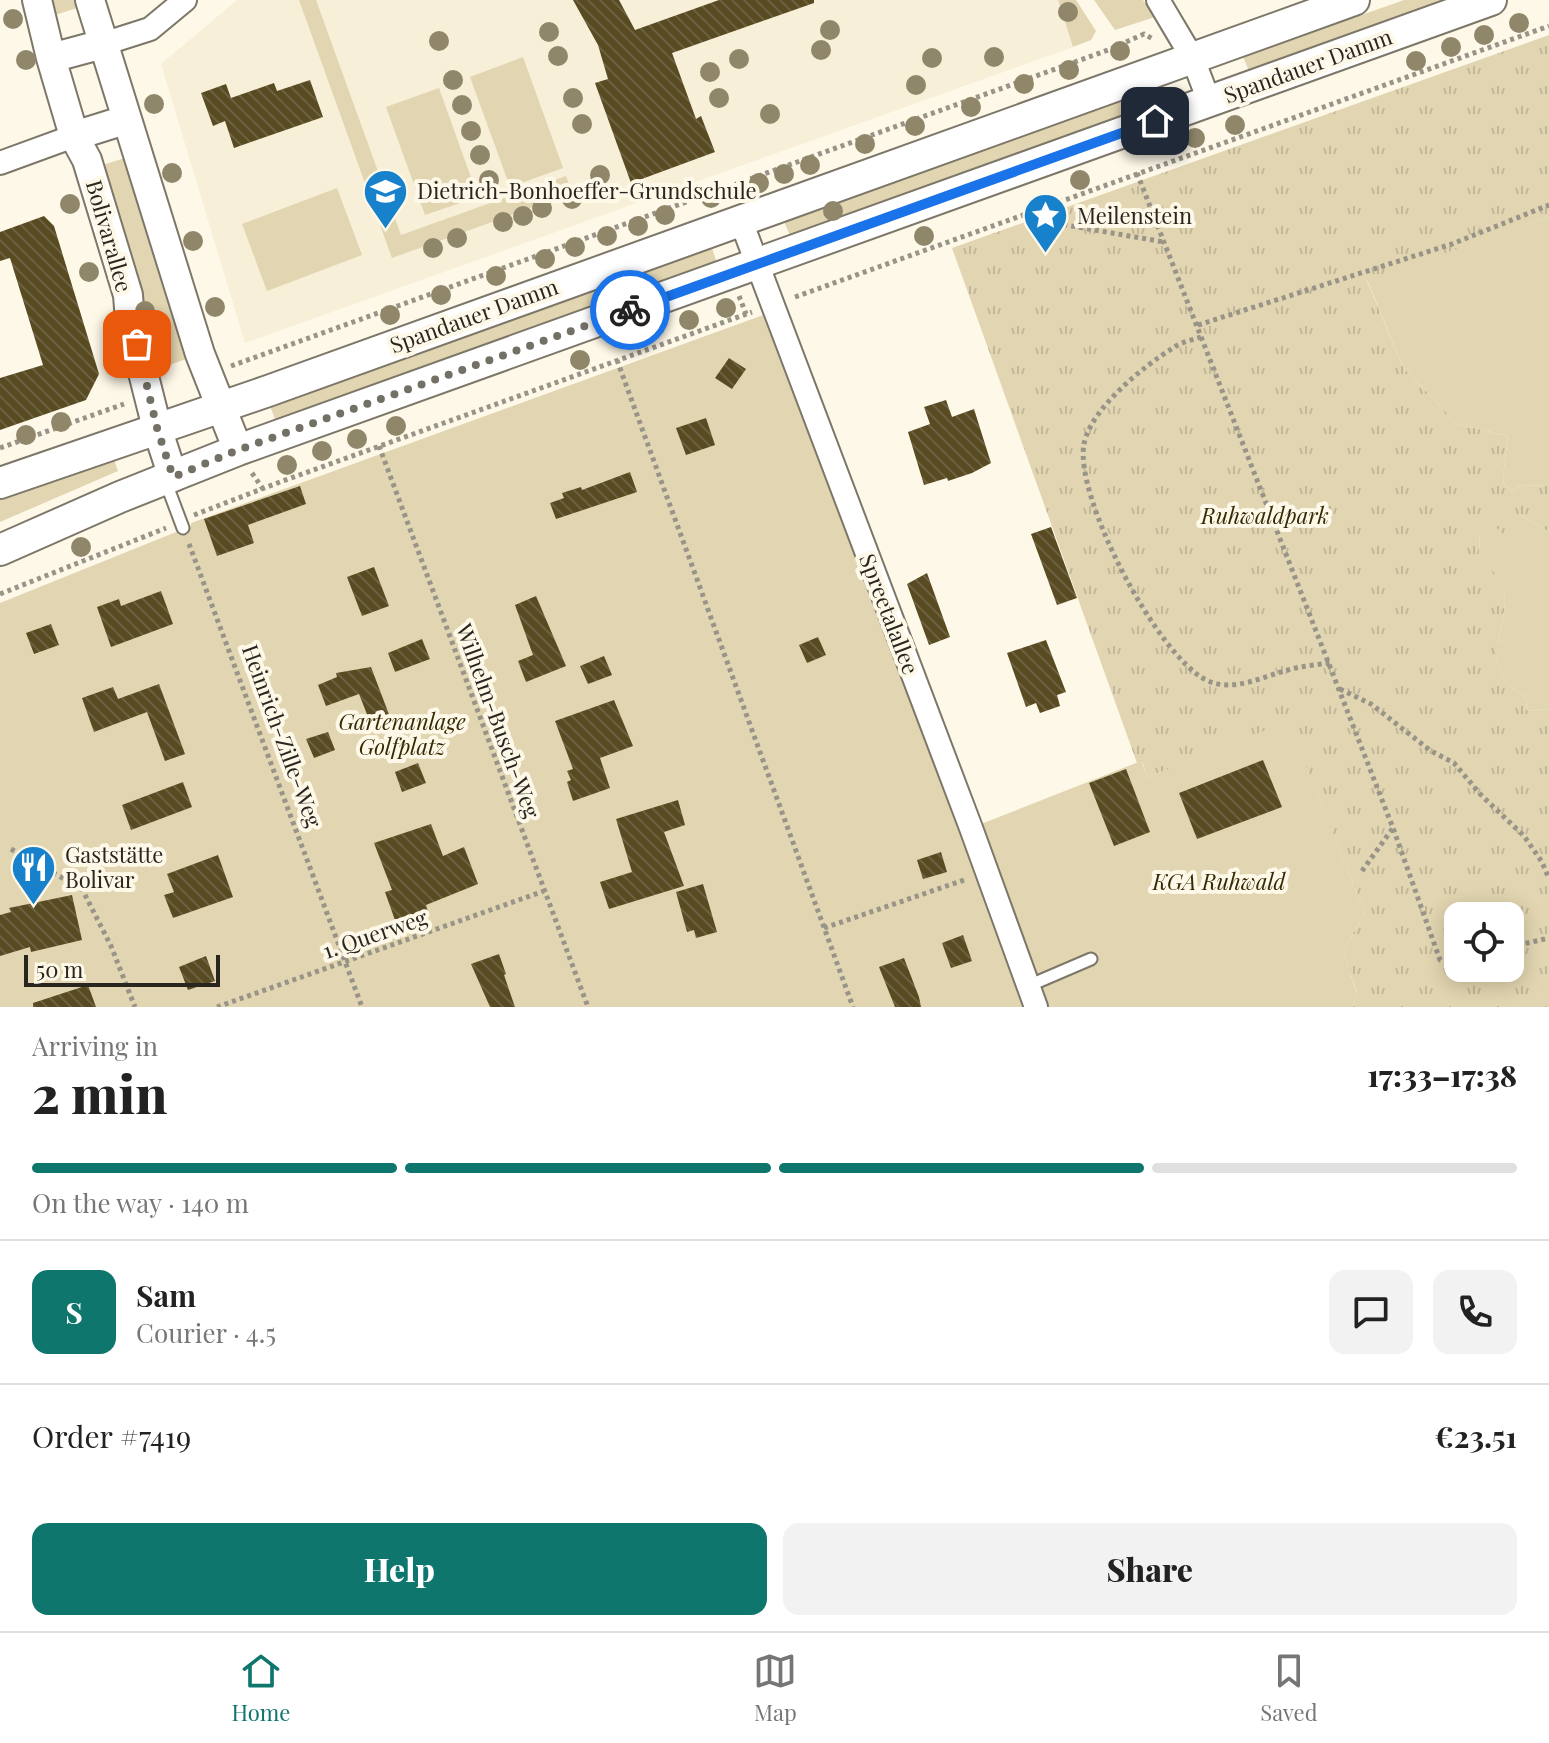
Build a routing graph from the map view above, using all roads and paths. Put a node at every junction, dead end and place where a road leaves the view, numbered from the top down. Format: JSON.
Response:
{"nodes":[{"id":1,"x":37,"y":0,"type":"edge"},
{"id":2,"x":90,"y":0,"type":"edge"},
{"id":3,"x":185,"y":0,"type":"edge"},
{"id":4,"x":1158,"y":0,"type":"edge"},
{"id":5,"x":1354,"y":0,"type":"edge"},
{"id":6,"x":1491,"y":0,"type":"edge"},
{"id":7,"x":1549,"y":26,"type":"edge"},
{"id":8,"x":1144,"y":34,"type":"dead end"},
{"id":9,"x":103,"y":44,"type":"junction"},
{"id":10,"x":51,"y":58,"type":"junction"},
{"id":11,"x":1193,"y":59,"type":"junction"},
{"id":12,"x":1209,"y":101,"type":"junction"},
{"id":13,"x":125,"y":120,"type":"junction"},
{"id":14,"x":74,"y":136,"type":"junction"},
{"id":15,"x":0,"y":163,"type":"edge"},
{"id":16,"x":1137,"y":173,"type":"junction"},
{"id":17,"x":1549,"y":205,"type":"edge"},
{"id":18,"x":1027,"y":213,"type":"junction"},
{"id":19,"x":741,"y":221,"type":"junction"},
{"id":20,"x":1165,"y":242,"type":"junction"},
{"id":21,"x":756,"y":264,"type":"junction"},
{"id":22,"x":771,"y":305,"type":"junction"},
{"id":23,"x":1198,"y":325,"type":"junction"},
{"id":24,"x":1201,"y":337,"type":"junction"},
{"id":25,"x":245,"y":360,"type":"dead end"},
{"id":26,"x":617,"y":360,"type":"junction"},
{"id":27,"x":221,"y":407,"type":"junction"},
{"id":28,"x":97,"y":413,"type":"dead end"},
{"id":29,"x":157,"y":428,"type":"junction"},
{"id":30,"x":379,"y":446,"type":"junction"},
{"id":31,"x":0,"y":448,"type":"edge"},
{"id":32,"x":238,"y":450,"type":"junction"},
{"id":33,"x":169,"y":478,"type":"junction"},
{"id":34,"x":0,"y":483,"type":"edge"},
{"id":35,"x":182,"y":524,"type":"junction"},
{"id":36,"x":0,"y":550,"type":"edge"},
{"id":37,"x":0,"y":594,"type":"edge"},
{"id":38,"x":1330,"y":663,"type":"junction"},
{"id":39,"x":1340,"y":689,"type":"junction"},
{"id":40,"x":1393,"y":828,"type":"junction"},
{"id":41,"x":11,"y":849,"type":"dead end"},
{"id":42,"x":1362,"y":871,"type":"dead end"},
{"id":43,"x":987,"y":872,"type":"junction"},
{"id":44,"x":1549,"y":879,"type":"edge"},
{"id":45,"x":544,"y":891,"type":"junction"},
{"id":46,"x":824,"y":928,"type":"junction"},
{"id":47,"x":1549,"y":938,"type":"edge"},
{"id":48,"x":1524,"y":944,"type":"edge"},
{"id":49,"x":1091,"y":959,"type":"dead end"},
{"id":50,"x":345,"y":961,"type":"junction"},
{"id":51,"x":1444,"y":961,"type":"edge"},
{"id":52,"x":1028,"y":986,"type":"junction"},
{"id":53,"x":135,"y":1007,"type":"edge"},
{"id":54,"x":217,"y":1007,"type":"edge"},
{"id":55,"x":362,"y":1007,"type":"edge"},
{"id":56,"x":588,"y":1007,"type":"edge"},
{"id":57,"x":853,"y":1007,"type":"edge"},
{"id":58,"x":1036,"y":1007,"type":"edge"}],
"edges":[{"from":1,"to":10,"type":"street","name":"Bolivarallee"},
{"from":2,"to":9,"type":"street"},
{"from":3,"to":9,"type":"street"},
{"from":4,"to":11,"type":"street"},
{"from":5,"to":11,"type":"main road","name":"Spandauer Damm"},
{"from":6,"to":12,"type":"main road","name":"Spandauer Damm"},
{"from":7,"to":16,"type":"path"},
{"from":8,"to":25,"type":"path"},
{"from":9,"to":10,"type":"street"},
{"from":9,"to":13,"type":"street"},
{"from":10,"to":14,"type":"street","name":"Bolivarallee"},
{"from":11,"to":12,"type":"street"},
{"from":11,"to":19,"type":"main road","name":"Spandauer Damm"},
{"from":12,"to":21,"type":"main road","name":"Spandauer Damm"},
{"from":13,"to":14,"type":"street"},
{"from":13,"to":27,"type":"street"},
{"from":14,"to":15,"type":"street"},
{"from":14,"to":29,"type":"street","name":"Bolivarallee"},
{"from":16,"to":18,"type":"path"},
{"from":16,"to":20,"type":"path"},
{"from":17,"to":23,"type":"path"},
{"from":18,"to":20,"type":"path"},
{"from":18,"to":22,"type":"path"},
{"from":19,"to":21,"type":"street","name":"Spreetalallee"},
{"from":19,"to":27,"type":"main road","name":"Spandauer Damm"},
{"from":20,"to":23,"type":"path"},
{"from":21,"to":22,"type":"street","name":"Spreetalallee"},
{"from":21,"to":32,"type":"main road","name":"Spandauer Damm"},
{"from":22,"to":26,"type":"path"},
{"from":22,"to":43,"type":"street","name":"Spreetalallee"},
{"from":23,"to":24,"type":"path"},
{"from":24,"to":38,"type":"path"},
{"from":24,"to":38,"type":"path"},
{"from":26,"to":30,"type":"path"},
{"from":26,"to":46,"type":"path"},
{"from":27,"to":29,"type":"main road","name":"Spandauer Damm"},
{"from":27,"to":32,"type":"street"},
{"from":28,"to":31,"type":"path"},
{"from":29,"to":33,"type":"street","name":"Bolivarallee"},
{"from":29,"to":34,"type":"main road","name":"Spandauer Damm"},
{"from":30,"to":35,"type":"path"},
{"from":30,"to":45,"type":"path","name":"Wilhelm-Busch-Weg"},
{"from":32,"to":33,"type":"main road","name":"Spandauer Damm"},
{"from":33,"to":35,"type":"lane"},
{"from":33,"to":36,"type":"main road","name":"Spandauer Damm"},
{"from":35,"to":37,"type":"path"},
{"from":35,"to":50,"type":"path","name":"Heinrich-Zille-Weg"},
{"from":38,"to":39,"type":"path"},
{"from":39,"to":40,"type":"path"},
{"from":39,"to":44,"type":"path"},
{"from":40,"to":42,"type":"path"},
{"from":40,"to":51,"type":"path"},
{"from":41,"to":53,"type":"path"},
{"from":43,"to":46,"type":"path"},
{"from":43,"to":52,"type":"street","name":"Spreetalallee"},
{"from":45,"to":50,"type":"path","name":"1. Querweg"},
{"from":45,"to":56,"type":"path","name":"Wilhelm-Busch-Weg"},
{"from":46,"to":57,"type":"path"},
{"from":47,"to":48,"type":"path"},
{"from":49,"to":52,"type":"lane"},
{"from":50,"to":54,"type":"path","name":"1. Querweg"},
{"from":50,"to":55,"type":"path","name":"Heinrich-Zille-Weg"},
{"from":52,"to":58,"type":"street","name":"Spreetalallee"}]}
